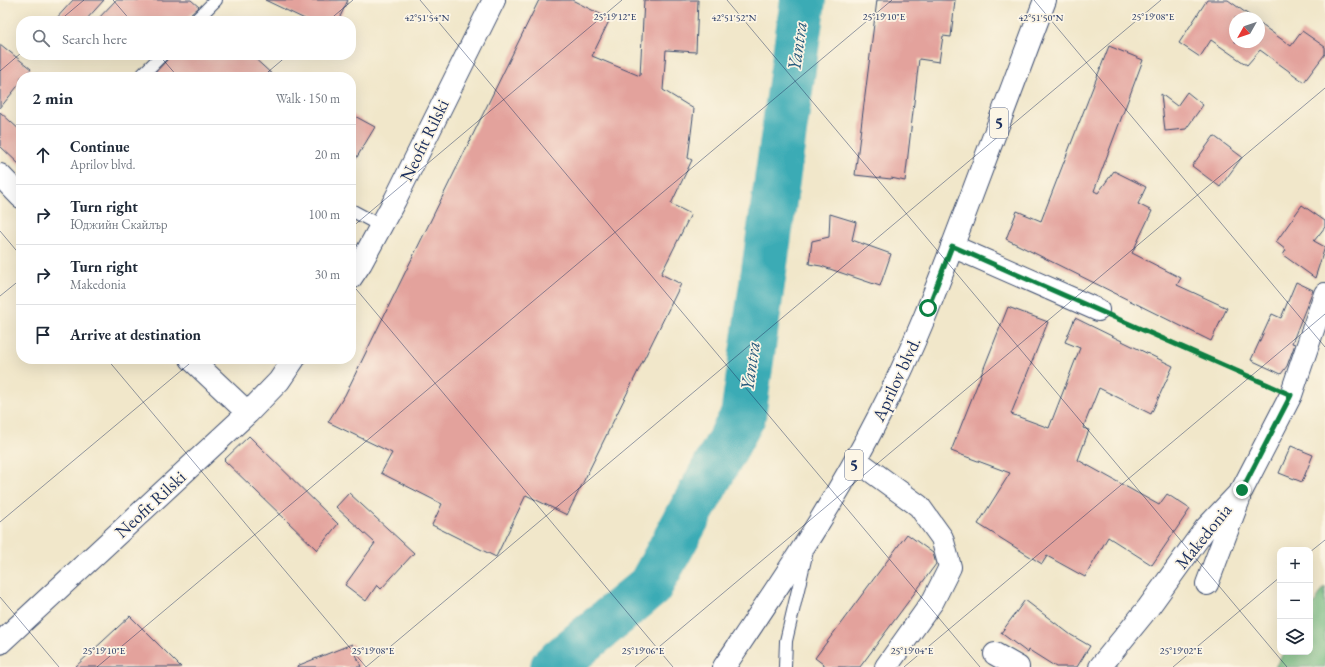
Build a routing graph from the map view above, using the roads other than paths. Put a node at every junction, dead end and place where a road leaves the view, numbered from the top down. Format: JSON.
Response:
{"nodes":[{"id":1,"x":216,"y":0,"type":"edge"},
{"id":2,"x":494,"y":0,"type":"edge"},
{"id":3,"x":1045,"y":0,"type":"edge"},
{"id":4,"x":200,"y":16,"type":"edge"},
{"id":5,"x":157,"y":60,"type":"edge"},
{"id":6,"x":145,"y":72,"type":"edge"},
{"id":7,"x":0,"y":175,"type":"edge"},
{"id":8,"x":16,"y":192,"type":"edge"},
{"id":9,"x":356,"y":213,"type":"edge"},
{"id":10,"x":381,"y":226,"type":"junction"},
{"id":11,"x":952,"y":246,"type":"junction"},
{"id":12,"x":356,"y":270,"type":"edge"},
{"id":13,"x":1325,"y":294,"type":"edge"},
{"id":14,"x":1098,"y":310,"type":"road end"},
{"id":15,"x":196,"y":364,"type":"edge"},
{"id":16,"x":291,"y":364,"type":"edge"},
{"id":17,"x":248,"y":413,"type":"junction"},
{"id":18,"x":856,"y":460,"type":"junction"},
{"id":19,"x":1242,"y":490,"type":"junction"},
{"id":20,"x":810,"y":539,"type":"junction"},
{"id":21,"x":1207,"y":584,"type":"dead end"},
{"id":22,"x":0,"y":643,"type":"edge"},
{"id":23,"x":995,"y":654,"type":"dead end"},
{"id":24,"x":724,"y":667,"type":"edge"},
{"id":25,"x":785,"y":667,"type":"edge"},
{"id":26,"x":886,"y":667,"type":"edge"},
{"id":27,"x":1018,"y":667,"type":"edge"},
{"id":28,"x":1100,"y":667,"type":"edge"}],
"edges":[{"from":1,"to":4,"type":"lane"},
{"from":2,"to":10,"type":"street","name":"Neofit Rilski"},
{"from":3,"to":11,"type":"street","name":"Aprilov blvd.","number":"5"},
{"from":5,"to":6,"type":"lane"},
{"from":7,"to":8,"type":"street"},
{"from":9,"to":10,"type":"lane"},
{"from":10,"to":12,"type":"street","name":"Neofit Rilski"},
{"from":11,"to":14,"type":"street"},
{"from":11,"to":18,"type":"street","name":"Aprilov blvd.","number":"5"},
{"from":13,"to":19,"type":"street","name":"Makedonia"},
{"from":15,"to":17,"type":"street"},
{"from":16,"to":17,"type":"street","name":"Neofit Rilski"},
{"from":17,"to":22,"type":"street","name":"Neofit Rilski"},
{"from":18,"to":20,"type":"street","name":"Aprilov blvd.","number":"5"},
{"from":18,"to":26,"type":"street"},
{"from":19,"to":21,"type":"street"},
{"from":19,"to":28,"type":"street","name":"Makedonia"},
{"from":20,"to":24,"type":"street","name":"Aprilov blvd.","number":"5"},
{"from":20,"to":25,"type":"lane"},
{"from":23,"to":27,"type":"street"}]}
